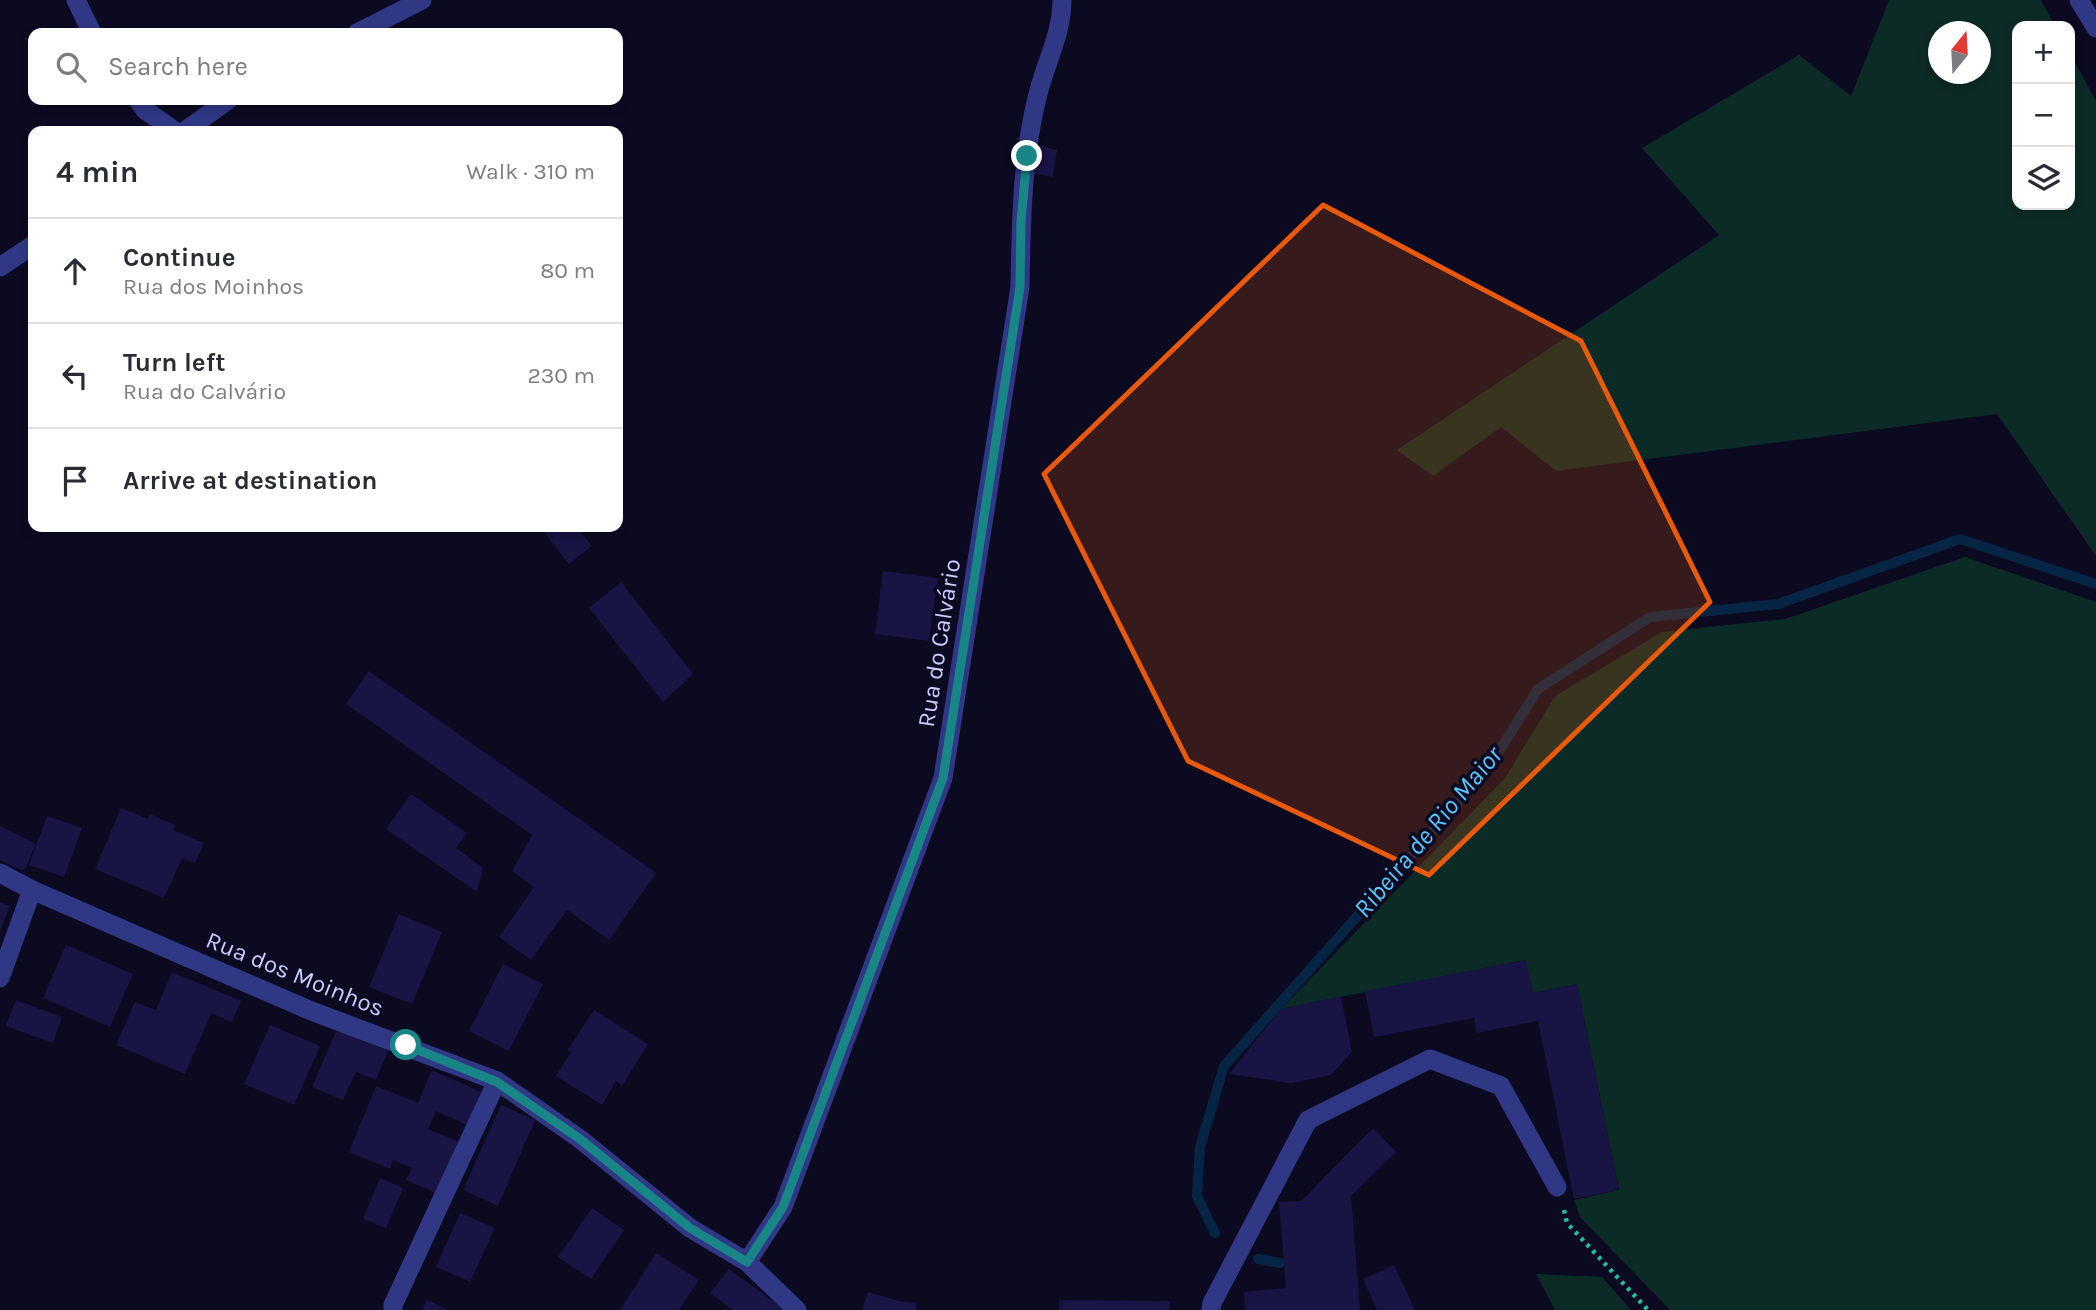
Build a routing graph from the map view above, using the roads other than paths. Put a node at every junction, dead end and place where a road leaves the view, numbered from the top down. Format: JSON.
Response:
{"nodes":[{"id":1,"x":76,"y":0,"type":"edge"},
{"id":2,"x":422,"y":0,"type":"edge"},
{"id":3,"x":1062,"y":0,"type":"edge"},
{"id":4,"x":2079,"y":0,"type":"edge"},
{"id":5,"x":90,"y":28,"type":"edge"},
{"id":6,"x":367,"y":28,"type":"edge"},
{"id":7,"x":2096,"y":28,"type":"edge"},
{"id":8,"x":142,"y":105,"type":"edge"},
{"id":9,"x":221,"y":105,"type":"edge"},
{"id":10,"x":168,"y":126,"type":"edge"},
{"id":11,"x":192,"y":126,"type":"edge"},
{"id":12,"x":28,"y":248,"type":"edge"},
{"id":13,"x":0,"y":267,"type":"edge"},
{"id":14,"x":0,"y":873,"type":"edge"},
{"id":15,"x":32,"y":890,"type":"junction"},
{"id":16,"x":0,"y":978,"type":"edge"},
{"id":17,"x":497,"y":1082,"type":"junction"},
{"id":18,"x":1557,"y":1187,"type":"road end"},
{"id":19,"x":747,"y":1262,"type":"junction"},
{"id":20,"x":393,"y":1310,"type":"edge"},
{"id":21,"x":797,"y":1310,"type":"edge"},
{"id":22,"x":1211,"y":1310,"type":"edge"}],
"edges":[{"from":1,"to":5,"type":"street"},
{"from":2,"to":6,"type":"street"},
{"from":3,"to":19,"type":"street","name":"Rua do Calvário"},
{"from":4,"to":7,"type":"street"},
{"from":8,"to":10,"type":"street"},
{"from":9,"to":11,"type":"street"},
{"from":12,"to":13,"type":"street"},
{"from":14,"to":15,"type":"street","name":"Rua dos Moinhos"},
{"from":15,"to":16,"type":"street"},
{"from":15,"to":17,"type":"street","name":"Rua dos Moinhos"},
{"from":17,"to":19,"type":"street","name":"Rua dos Moinhos"},
{"from":17,"to":20,"type":"street"},
{"from":18,"to":22,"type":"street"},
{"from":19,"to":21,"type":"street","name":"Rua dos Moinhos"}]}
